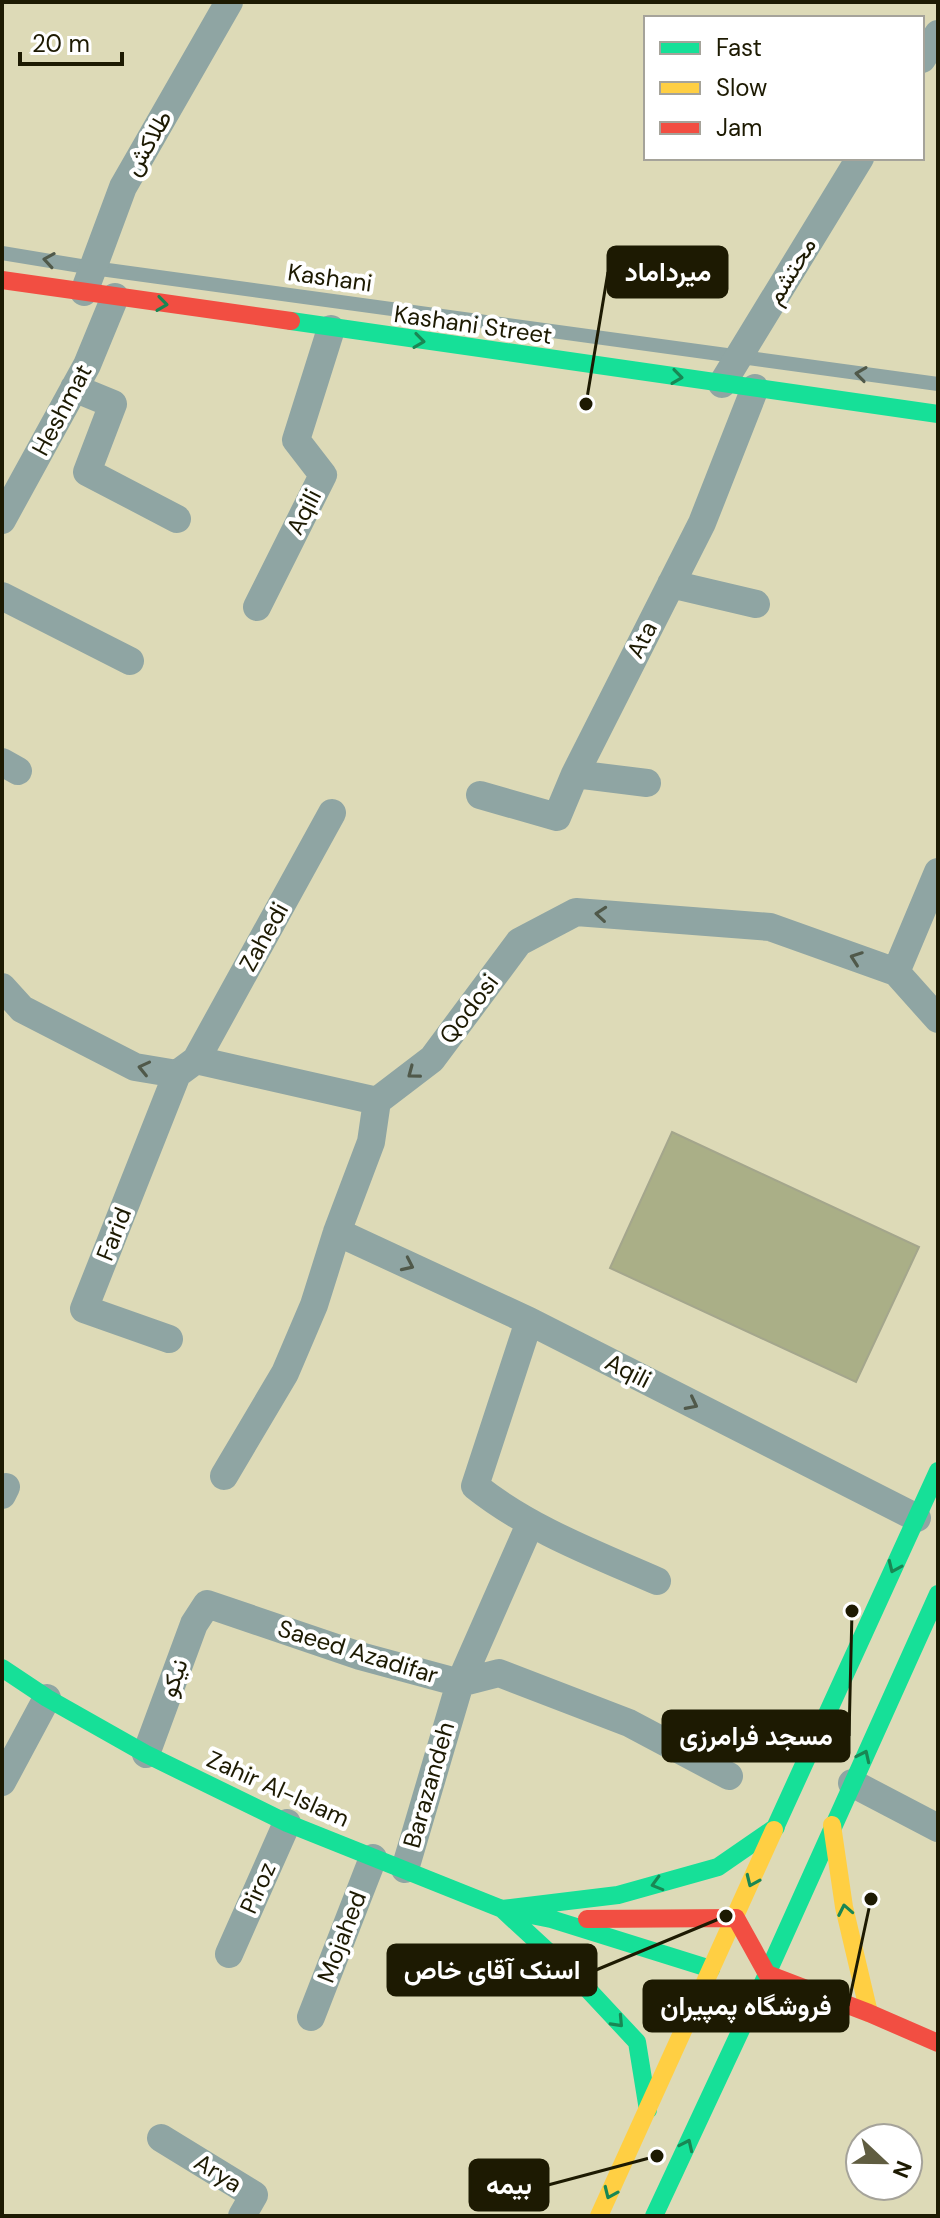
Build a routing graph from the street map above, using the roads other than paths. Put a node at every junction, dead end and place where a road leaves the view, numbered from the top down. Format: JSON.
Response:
{"nodes":[{"id":1,"x":229,"y":2,"type":"edge"},
{"id":2,"x":938,"y":34,"type":"edge"},
{"id":3,"x":924,"y":56,"type":"edge"},
{"id":4,"x":859,"y":160,"type":"edge"},
{"id":5,"x":2,"y":253,"type":"edge"},
{"id":6,"x":2,"y":280,"type":"edge"},
{"id":7,"x":88,"y":280,"type":"junction"},
{"id":8,"x":115,"y":297,"type":"junction"},
{"id":9,"x":331,"y":329,"type":"junction"},
{"id":10,"x":739,"y":357,"type":"junction"},
{"id":11,"x":722,"y":384,"type":"junction"},
{"id":12,"x":938,"y":384,"type":"edge"},
{"id":13,"x":74,"y":388,"type":"junction"},
{"id":14,"x":755,"y":388,"type":"junction"},
{"id":15,"x":938,"y":414,"type":"edge"},
{"id":16,"x":177,"y":519,"type":"dead end"},
{"id":17,"x":2,"y":520,"type":"edge"},
{"id":18,"x":671,"y":584,"type":"junction"},
{"id":19,"x":2,"y":596,"type":"edge"},
{"id":20,"x":756,"y":604,"type":"dead end"},
{"id":21,"x":257,"y":607,"type":"dead end"},
{"id":22,"x":130,"y":661,"type":"dead end"},
{"id":23,"x":575,"y":774,"type":"junction"},
{"id":24,"x":647,"y":783,"type":"dead end"},
{"id":25,"x":480,"y":795,"type":"dead end"},
{"id":26,"x":332,"y":813,"type":"dead end"},
{"id":27,"x":938,"y":872,"type":"edge"},
{"id":28,"x":896,"y":972,"type":"junction"},
{"id":29,"x":2,"y":987,"type":"edge"},
{"id":30,"x":938,"y":1019,"type":"edge"},
{"id":31,"x":187,"y":1067,"type":"junction"},
{"id":32,"x":377,"y":1101,"type":"junction"},
{"id":33,"x":337,"y":1232,"type":"junction"},
{"id":34,"x":529,"y":1321,"type":"junction"},
{"id":35,"x":169,"y":1339,"type":"dead end"},
{"id":36,"x":938,"y":1471,"type":"edge"},
{"id":37,"x":224,"y":1476,"type":"dead end"},
{"id":38,"x":917,"y":1518,"type":"junction"},
{"id":39,"x":530,"y":1524,"type":"junction"},
{"id":40,"x":657,"y":1581,"type":"dead end"},
{"id":41,"x":936,"y":1603,"type":"edge"},
{"id":42,"x":207,"y":1604,"type":"joint"},
{"id":43,"x":2,"y":1668,"type":"edge"},
{"id":44,"x":460,"y":1683,"type":"junction"},
{"id":45,"x":47,"y":1698,"type":"junction"},
{"id":46,"x":146,"y":1754,"type":"junction"},
{"id":47,"x":729,"y":1776,"type":"dead end"},
{"id":48,"x":2,"y":1782,"type":"edge"},
{"id":49,"x":852,"y":1783,"type":"junction"},
{"id":50,"x":287,"y":1823,"type":"junction"},
{"id":51,"x":832,"y":1825,"type":"junction"},
{"id":52,"x":776,"y":1827,"type":"junction"},
{"id":53,"x":938,"y":1828,"type":"edge"},
{"id":54,"x":373,"y":1858,"type":"junction"},
{"id":55,"x":405,"y":1869,"type":"junction"},
{"id":56,"x":502,"y":1909,"type":"junction"},
{"id":57,"x":736,"y":1918,"type":"junction"},
{"id":58,"x":551,"y":1919,"type":"junction"},
{"id":59,"x":229,"y":1954,"type":"dead end"},
{"id":60,"x":725,"y":1971,"type":"junction"},
{"id":61,"x":767,"y":1974,"type":"junction"},
{"id":62,"x":869,"y":2013,"type":"junction"},
{"id":63,"x":311,"y":2017,"type":"dead end"},
{"id":64,"x":938,"y":2043,"type":"edge"},
{"id":65,"x":648,"y":2110,"type":"junction"},
{"id":66,"x":161,"y":2138,"type":"dead end"},
{"id":67,"x":242,"y":2216,"type":"edge"},
{"id":68,"x":599,"y":2216,"type":"edge"},
{"id":69,"x":654,"y":2216,"type":"edge"}],
"edges":[{"from":1,"to":7,"type":"street","name":"طلاکش"},
{"from":2,"to":3,"type":"street"},
{"from":4,"to":10,"type":"street","name":"محتشم"},
{"from":7,"to":5,"type":"lane","name":"Kashani","one_way":true},
{"from":6,"to":7,"type":"main road","name":"Kashani Street"},
{"from":7,"to":8,"type":"main road","name":"Kashani Street"},
{"from":7,"to":10,"type":"lane","name":"Kashani"},
{"from":8,"to":9,"type":"main road","name":"Kashani Street","one_way":true},
{"from":8,"to":13,"type":"street","name":"Heshmat"},
{"from":9,"to":11,"type":"main road","name":"Kashani Street","one_way":true},
{"from":9,"to":21,"type":"street","name":"Aqili"},
{"from":10,"to":11,"type":"street","name":"محتشم"},
{"from":12,"to":10,"type":"lane","name":"Kashani","one_way":true},
{"from":11,"to":14,"type":"main road","name":"Kashani Street"},
{"from":13,"to":16,"type":"street"},
{"from":13,"to":17,"type":"street","name":"Heshmat"},
{"from":14,"to":15,"type":"main road","name":"Kashani Street"},
{"from":14,"to":18,"type":"street","name":"Ata"},
{"from":18,"to":20,"type":"street"},
{"from":18,"to":23,"type":"street","name":"Ata"},
{"from":19,"to":22,"type":"street"},
{"from":23,"to":24,"type":"street"},
{"from":23,"to":25,"type":"street","name":"Ata"},
{"from":26,"to":31,"type":"street","name":"Zahedi"},
{"from":27,"to":28,"type":"street"},
{"from":28,"to":30,"type":"street","name":"Qodosi"},
{"from":28,"to":32,"type":"street","name":"Qodosi","one_way":true},
{"from":31,"to":29,"type":"street","one_way":true},
{"from":31,"to":32,"type":"street"},
{"from":31,"to":35,"type":"street","name":"Farid"},
{"from":32,"to":33,"type":"street"},
{"from":33,"to":34,"type":"street","name":"Aqili","one_way":true},
{"from":33,"to":37,"type":"street"},
{"from":34,"to":38,"type":"street","name":"Aqili","one_way":true},
{"from":34,"to":39,"type":"street"},
{"from":36,"to":38,"type":"main road"},
{"from":38,"to":52,"type":"main road","one_way":true},
{"from":39,"to":40,"type":"street"},
{"from":39,"to":44,"type":"street","name":"Barazandeh"},
{"from":49,"to":41,"type":"main road","one_way":true},
{"from":42,"to":44,"type":"street","name":"Saeed Azadifar"},
{"from":42,"to":46,"type":"street","name":"نیکو"},
{"from":43,"to":45,"type":"main road","name":"Zahir Al-Islam"},
{"from":44,"to":47,"type":"street","name":"Saeed Azadifar"},
{"from":44,"to":55,"type":"street","name":"Barazandeh"},
{"from":45,"to":46,"type":"main road","name":"Zahir Al-Islam"},
{"from":45,"to":48,"type":"street"},
{"from":46,"to":50,"type":"main road","name":"Zahir Al-Islam"},
{"from":49,"to":51,"type":"main road"},
{"from":49,"to":53,"type":"street"},
{"from":50,"to":54,"type":"main road","name":"Zahir Al-Islam"},
{"from":50,"to":59,"type":"street","name":"Piroz"},
{"from":51,"to":61,"type":"main road"},
{"from":62,"to":51,"type":"main road","one_way":true},
{"from":52,"to":56,"type":"main road","one_way":true},
{"from":52,"to":57,"type":"main road","one_way":true},
{"from":54,"to":55,"type":"main road","name":"Zahir Al-Islam"},
{"from":54,"to":63,"type":"street","name":"Mojahed"},
{"from":55,"to":56,"type":"main road","name":"Zahir Al-Islam"},
{"from":56,"to":58,"type":"main road","name":"Zahir Al-Islam"},
{"from":56,"to":65,"type":"main road","one_way":true},
{"from":57,"to":58,"type":"main road","name":"Zahir Al-Islam"},
{"from":57,"to":60,"type":"main road"},
{"from":57,"to":61,"type":"main road"},
{"from":58,"to":60,"type":"main road","name":"Zahir Al-Islam"},
{"from":60,"to":61,"type":"main road","name":"Zahir Al-Islam"},
{"from":60,"to":65,"type":"main road"},
{"from":61,"to":62,"type":"main road","name":"Zahir Al-Islam"},
{"from":69,"to":61,"type":"main road","one_way":true},
{"from":62,"to":64,"type":"main road","name":"Zahir Al-Islam"},
{"from":65,"to":68,"type":"main road","one_way":true},
{"from":66,"to":67,"type":"street","name":"Arya"}]}
